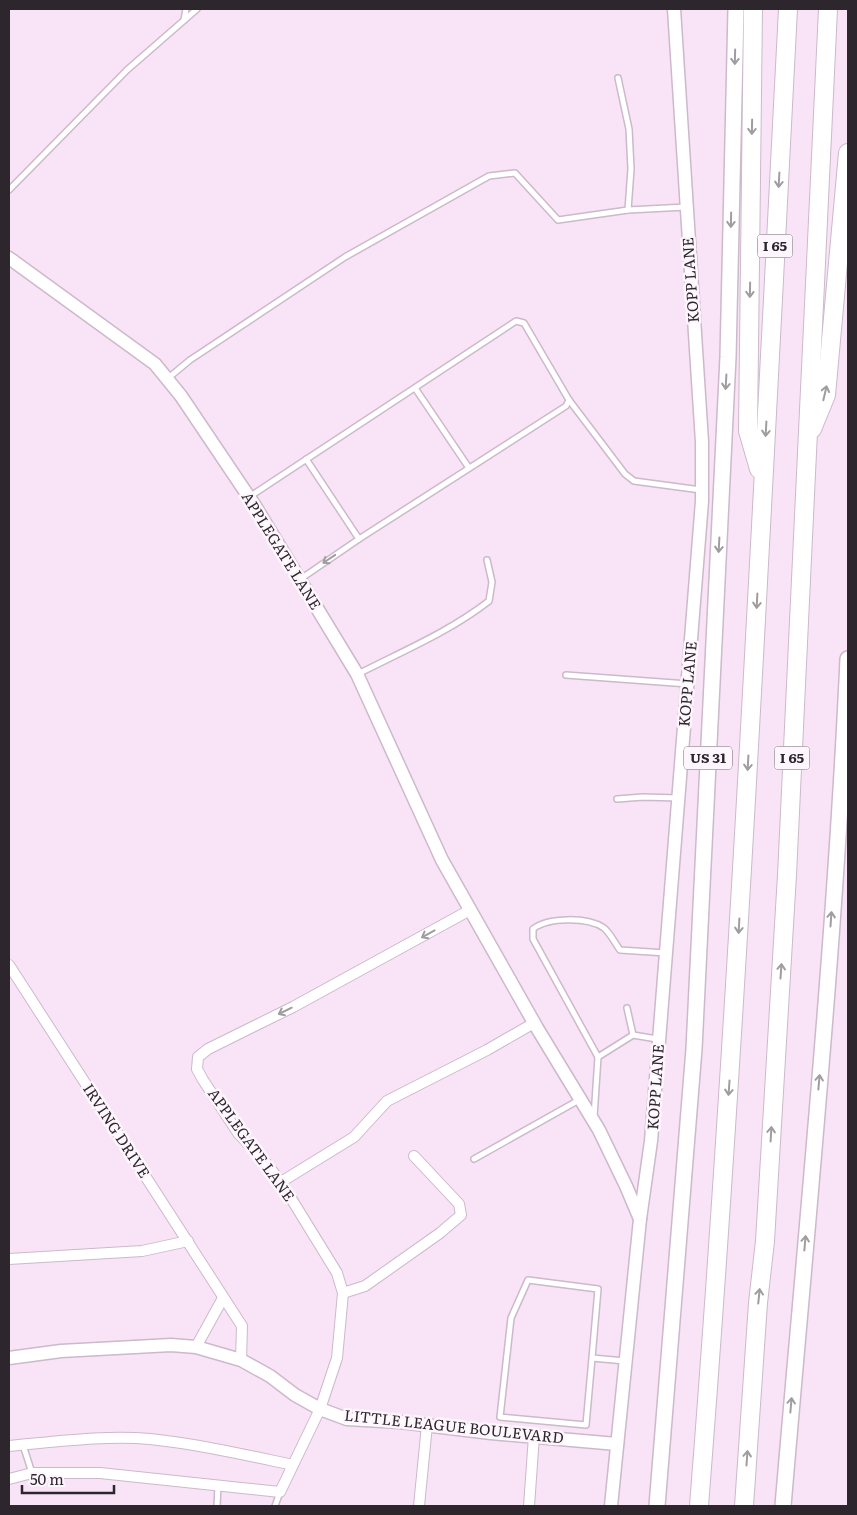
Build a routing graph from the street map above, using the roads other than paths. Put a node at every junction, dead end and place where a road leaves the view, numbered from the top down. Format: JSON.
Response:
{"nodes":[{"id":1,"x":186,"y":9,"type":"edge"},
{"id":2,"x":197,"y":9,"type":"edge"},
{"id":3,"x":674,"y":9,"type":"edge"},
{"id":4,"x":736,"y":9,"type":"edge"},
{"id":5,"x":753,"y":9,"type":"edge"},
{"id":6,"x":788,"y":9,"type":"edge"},
{"id":7,"x":828,"y":9,"type":"edge"},
{"id":8,"x":184,"y":21,"type":"junction"},
{"id":9,"x":618,"y":78,"type":"dead end"},
{"id":10,"x":848,"y":153,"type":"edge"},
{"id":11,"x":9,"y":190,"type":"edge"},
{"id":12,"x":686,"y":207,"type":"junction"},
{"id":13,"x":628,"y":210,"type":"junction"},
{"id":14,"x":9,"y":258,"type":"edge"},
{"id":15,"x":167,"y":379,"type":"junction"},
{"id":16,"x":415,"y":388,"type":"junction"},
{"id":17,"x":569,"y":400,"type":"junction"},
{"id":18,"x":808,"y":438,"type":"junction"},
{"id":19,"x":306,"y":459,"type":"junction"},
{"id":20,"x":469,"y":468,"type":"junction"},
{"id":21,"x":763,"y":482,"type":"junction"},
{"id":22,"x":702,"y":490,"type":"junction"},
{"id":23,"x":248,"y":497,"type":"junction"},
{"id":24,"x":359,"y":540,"type":"junction"},
{"id":25,"x":487,"y":560,"type":"dead end"},
{"id":26,"x":299,"y":580,"type":"junction"},
{"id":27,"x":848,"y":659,"type":"edge"},
{"id":28,"x":357,"y":674,"type":"junction"},
{"id":29,"x":566,"y":675,"type":"dead end"},
{"id":30,"x":688,"y":684,"type":"junction"},
{"id":31,"x":679,"y":798,"type":"junction"},
{"id":32,"x":617,"y":799,"type":"dead end"},
{"id":33,"x":470,"y":910,"type":"junction"},
{"id":34,"x":666,"y":953,"type":"junction"},
{"id":35,"x":9,"y":965,"type":"edge"},
{"id":36,"x":627,"y":1008,"type":"dead end"},
{"id":37,"x":534,"y":1023,"type":"junction"},
{"id":38,"x":633,"y":1035,"type":"junction"},
{"id":39,"x":659,"y":1039,"type":"junction"},
{"id":40,"x":598,"y":1057,"type":"junction"},
{"id":41,"x":579,"y":1099,"type":"junction"},
{"id":42,"x":594,"y":1123,"type":"junction"},
{"id":43,"x":414,"y":1156,"type":"dead end"},
{"id":44,"x":474,"y":1159,"type":"dead end"},
{"id":45,"x":281,"y":1182,"type":"junction"},
{"id":46,"x":640,"y":1219,"type":"junction"},
{"id":47,"x":188,"y":1241,"type":"junction"},
{"id":48,"x":9,"y":1259,"type":"edge"},
{"id":49,"x":343,"y":1293,"type":"junction"},
{"id":50,"x":223,"y":1298,"type":"junction"},
{"id":51,"x":196,"y":1347,"type":"junction"},
{"id":52,"x":9,"y":1358,"type":"edge"},
{"id":53,"x":592,"y":1358,"type":"junction"},
{"id":54,"x":241,"y":1360,"type":"junction"},
{"id":55,"x":626,"y":1361,"type":"junction"},
{"id":56,"x":320,"y":1409,"type":"junction"},
{"id":57,"x":427,"y":1425,"type":"junction"},
{"id":58,"x":534,"y":1436,"type":"junction"},
{"id":59,"x":617,"y":1444,"type":"junction"},
{"id":60,"x":23,"y":1445,"type":"junction"},
{"id":61,"x":9,"y":1446,"type":"edge"},
{"id":62,"x":293,"y":1465,"type":"junction"},
{"id":63,"x":32,"y":1473,"type":"junction"},
{"id":64,"x":9,"y":1479,"type":"edge"},
{"id":65,"x":218,"y":1486,"type":"junction"},
{"id":66,"x":280,"y":1492,"type":"junction"},
{"id":67,"x":217,"y":1506,"type":"edge"},
{"id":68,"x":275,"y":1506,"type":"edge"},
{"id":69,"x":419,"y":1506,"type":"edge"},
{"id":70,"x":529,"y":1506,"type":"edge"},
{"id":71,"x":611,"y":1506,"type":"edge"},
{"id":72,"x":657,"y":1506,"type":"edge"},
{"id":73,"x":699,"y":1506,"type":"edge"},
{"id":74,"x":744,"y":1506,"type":"edge"},
{"id":75,"x":783,"y":1506,"type":"edge"}],
"edges":[{"from":1,"to":8,"type":"lane"},
{"from":2,"to":8,"type":"lane"},
{"from":3,"to":12,"type":"street","name":"KOPP LANE"},
{"from":4,"to":72,"type":"main road","number":"US 31","one_way":true},
{"from":5,"to":21,"type":"highway","one_way":true},
{"from":6,"to":21,"type":"highway","number":"I 65","one_way":true},
{"from":7,"to":18,"type":"highway","number":"I 65"},
{"from":8,"to":11,"type":"lane"},
{"from":9,"to":13,"type":"lane"},
{"from":18,"to":10,"type":"highway","one_way":true},
{"from":12,"to":13,"type":"lane"},
{"from":12,"to":22,"type":"street","name":"KOPP LANE"},
{"from":13,"to":15,"type":"lane"},
{"from":14,"to":15,"type":"street","name":"APPLEGATE LANE"},
{"from":15,"to":23,"type":"street","name":"APPLEGATE LANE"},
{"from":16,"to":17,"type":"lane"},
{"from":16,"to":19,"type":"lane"},
{"from":16,"to":20,"type":"lane"},
{"from":17,"to":20,"type":"lane"},
{"from":17,"to":22,"type":"lane"},
{"from":74,"to":18,"type":"highway","number":"I 65","one_way":true},
{"from":19,"to":23,"type":"lane"},
{"from":19,"to":24,"type":"lane"},
{"from":20,"to":24,"type":"lane"},
{"from":21,"to":73,"type":"highway","number":"I 65","one_way":true},
{"from":22,"to":30,"type":"street","name":"KOPP LANE"},
{"from":23,"to":26,"type":"street","name":"APPLEGATE LANE"},
{"from":24,"to":26,"type":"lane","one_way":true},
{"from":25,"to":28,"type":"lane"},
{"from":26,"to":28,"type":"street","name":"APPLEGATE LANE"},
{"from":75,"to":27,"type":"main road","one_way":true},
{"from":28,"to":33,"type":"street","name":"APPLEGATE LANE"},
{"from":29,"to":30,"type":"lane"},
{"from":30,"to":31,"type":"street","name":"KOPP LANE"},
{"from":31,"to":32,"type":"lane"},
{"from":31,"to":34,"type":"street","name":"KOPP LANE"},
{"from":33,"to":37,"type":"street","name":"APPLEGATE LANE"},
{"from":33,"to":45,"type":"street","name":"APPLEGATE LANE","one_way":true},
{"from":34,"to":39,"type":"street","name":"KOPP LANE"},
{"from":34,"to":40,"type":"lane"},
{"from":35,"to":47,"type":"street","name":"IRVING DRIVE"},
{"from":36,"to":38,"type":"lane"},
{"from":37,"to":41,"type":"street","name":"APPLEGATE LANE"},
{"from":37,"to":45,"type":"street"},
{"from":38,"to":39,"type":"lane"},
{"from":38,"to":40,"type":"lane"},
{"from":39,"to":46,"type":"street","name":"KOPP LANE"},
{"from":40,"to":42,"type":"lane"},
{"from":41,"to":42,"type":"street","name":"APPLEGATE LANE"},
{"from":41,"to":44,"type":"lane"},
{"from":42,"to":46,"type":"street","name":"APPLEGATE LANE"},
{"from":43,"to":49,"type":"street"},
{"from":45,"to":49,"type":"street","name":"APPLEGATE LANE"},
{"from":46,"to":55,"type":"street","name":"KOPP LANE"},
{"from":47,"to":48,"type":"street"},
{"from":47,"to":50,"type":"street","name":"IRVING DRIVE"},
{"from":49,"to":56,"type":"street","name":"APPLEGATE LANE"},
{"from":50,"to":51,"type":"street"},
{"from":50,"to":54,"type":"street","name":"IRVING DRIVE"},
{"from":51,"to":52,"type":"street","name":"LITTLE LEAGUE BOULEVARD"},
{"from":51,"to":54,"type":"street","name":"LITTLE LEAGUE BOULEVARD"},
{"from":53,"to":53,"type":"lane"},
{"from":53,"to":55,"type":"lane"},
{"from":54,"to":56,"type":"street","name":"LITTLE LEAGUE BOULEVARD"},
{"from":55,"to":59,"type":"street","name":"KOPP LANE"},
{"from":56,"to":57,"type":"street","name":"LITTLE LEAGUE BOULEVARD"},
{"from":56,"to":62,"type":"street","name":"APPLEGATE LANE"},
{"from":57,"to":58,"type":"street","name":"LITTLE LEAGUE BOULEVARD"},
{"from":57,"to":69,"type":"street"},
{"from":58,"to":59,"type":"street","name":"LITTLE LEAGUE BOULEVARD"},
{"from":58,"to":70,"type":"street"},
{"from":59,"to":71,"type":"street","name":"KOPP LANE"},
{"from":60,"to":61,"type":"street"},
{"from":60,"to":62,"type":"street"},
{"from":60,"to":63,"type":"lane"},
{"from":62,"to":66,"type":"street","name":"APPLEGATE LANE"},
{"from":63,"to":64,"type":"street"},
{"from":63,"to":65,"type":"street"},
{"from":65,"to":66,"type":"street"},
{"from":65,"to":67,"type":"lane"},
{"from":66,"to":68,"type":"lane"}]}
